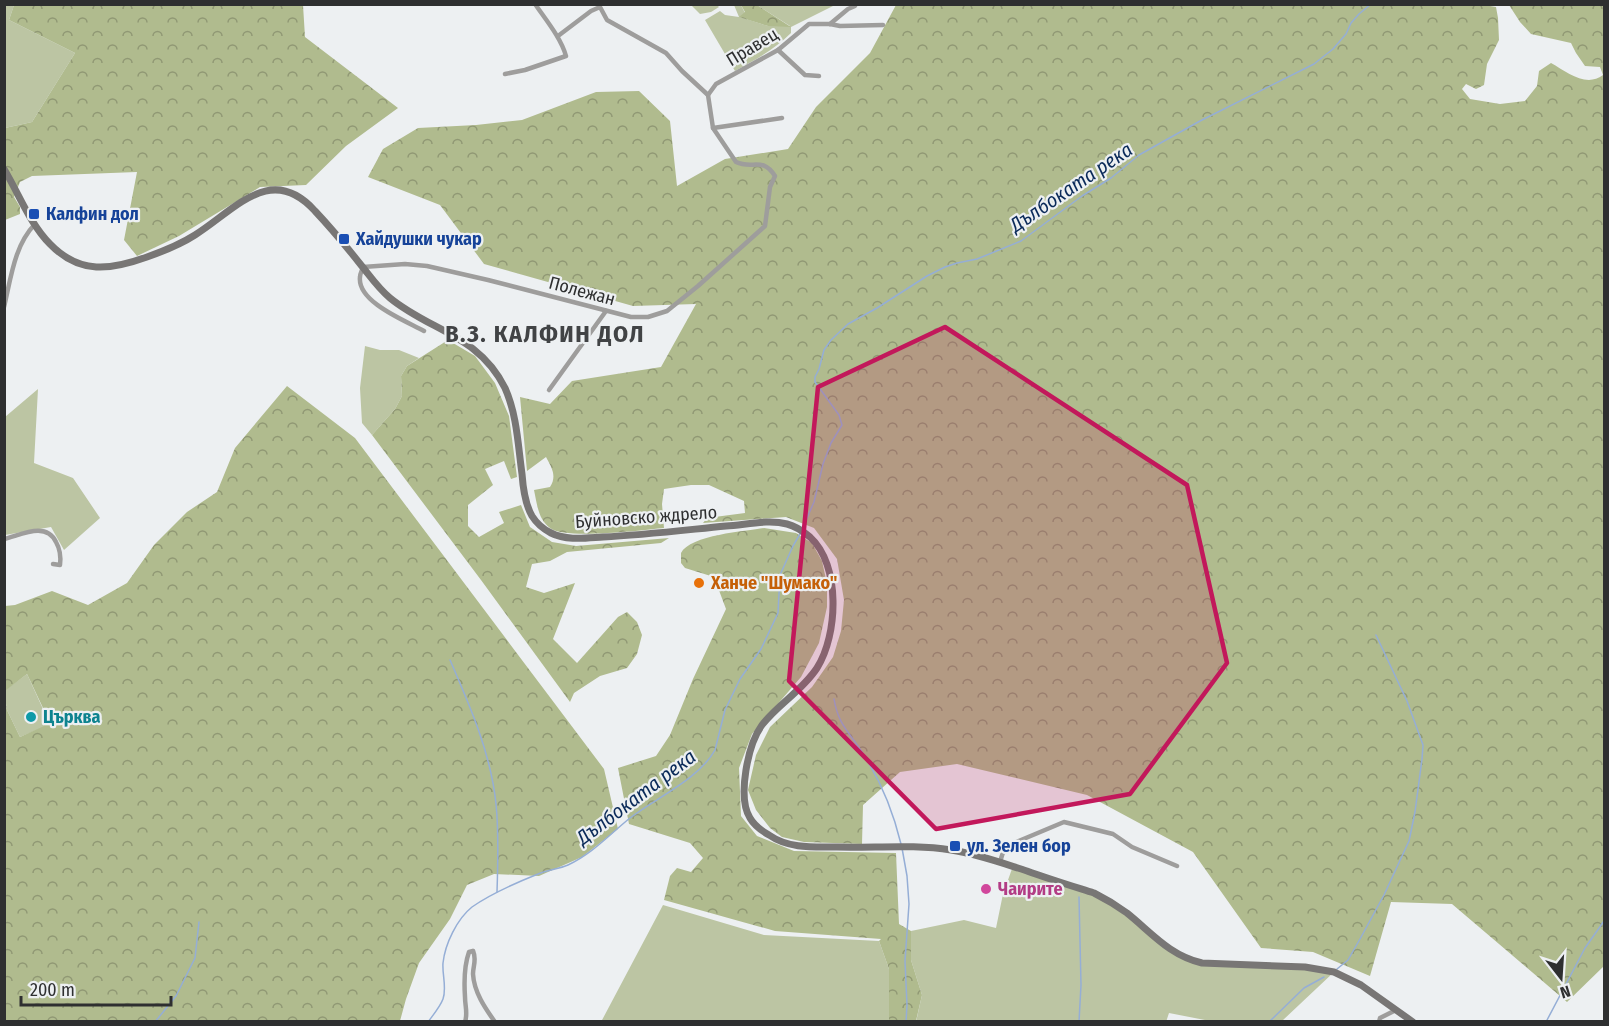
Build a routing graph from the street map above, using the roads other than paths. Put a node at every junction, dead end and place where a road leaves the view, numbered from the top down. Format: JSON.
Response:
{"nodes":[{"id":1,"x":535,"y":4,"type":"edge"},
{"id":2,"x":855,"y":6,"type":"edge"},
{"id":3,"x":830,"y":24,"type":"junction"},
{"id":4,"x":883,"y":25,"type":"dead end"},
{"id":5,"x":558,"y":36,"type":"junction"},
{"id":6,"x":778,"y":50,"type":"junction"},
{"id":7,"x":506,"y":74,"type":"dead end"},
{"id":8,"x":819,"y":76,"type":"dead end"},
{"id":9,"x":708,"y":95,"type":"junction"},
{"id":10,"x":782,"y":118,"type":"dead end"},
{"id":11,"x":713,"y":128,"type":"junction"},
{"id":12,"x":4,"y":169,"type":"edge"},
{"id":13,"x":36,"y":224,"type":"junction"},
{"id":14,"x":363,"y":267,"type":"junction"},
{"id":15,"x":4,"y":307,"type":"edge"},
{"id":16,"x":606,"y":311,"type":"junction"},
{"id":17,"x":424,"y":331,"type":"dead end"},
{"id":18,"x":549,"y":390,"type":"dead end"},
{"id":19,"x":4,"y":539,"type":"edge"},
{"id":20,"x":53,"y":564,"type":"dead end"},
{"id":21,"x":1000,"y":862,"type":"junction"},
{"id":22,"x":1177,"y":866,"type":"dead end"},
{"id":23,"x":1396,"y":1009,"type":"junction"},
{"id":24,"x":465,"y":1022,"type":"edge"},
{"id":25,"x":495,"y":1022,"type":"edge"},
{"id":26,"x":1379,"y":1022,"type":"edge"},
{"id":27,"x":1413,"y":1022,"type":"edge"}],
"edges":[{"from":1,"to":5,"type":"street"},
{"from":2,"to":3,"type":"street"},
{"from":3,"to":4,"type":"street","name":"Правец"},
{"from":3,"to":6,"type":"street","name":"Правец"},
{"from":5,"to":7,"type":"street"},
{"from":5,"to":9,"type":"street"},
{"from":6,"to":8,"type":"street"},
{"from":6,"to":9,"type":"street","name":"Правец"},
{"from":9,"to":11,"type":"street"},
{"from":10,"to":11,"type":"street"},
{"from":11,"to":16,"type":"street","name":"Полежан"},
{"from":12,"to":13,"type":"street","name":"Буйновско ждрело"},
{"from":13,"to":14,"type":"street","name":"Буйновско ждрело"},
{"from":13,"to":15,"type":"street"},
{"from":14,"to":16,"type":"street","name":"Полежан"},
{"from":14,"to":17,"type":"street"},
{"from":14,"to":21,"type":"street","name":"Буйновско ждрело"},
{"from":16,"to":18,"type":"street"},
{"from":19,"to":20,"type":"street"},
{"from":21,"to":22,"type":"street"},
{"from":21,"to":23,"type":"street"},
{"from":23,"to":26,"type":"street"},
{"from":23,"to":27,"type":"street"},
{"from":24,"to":25,"type":"street"}]}
